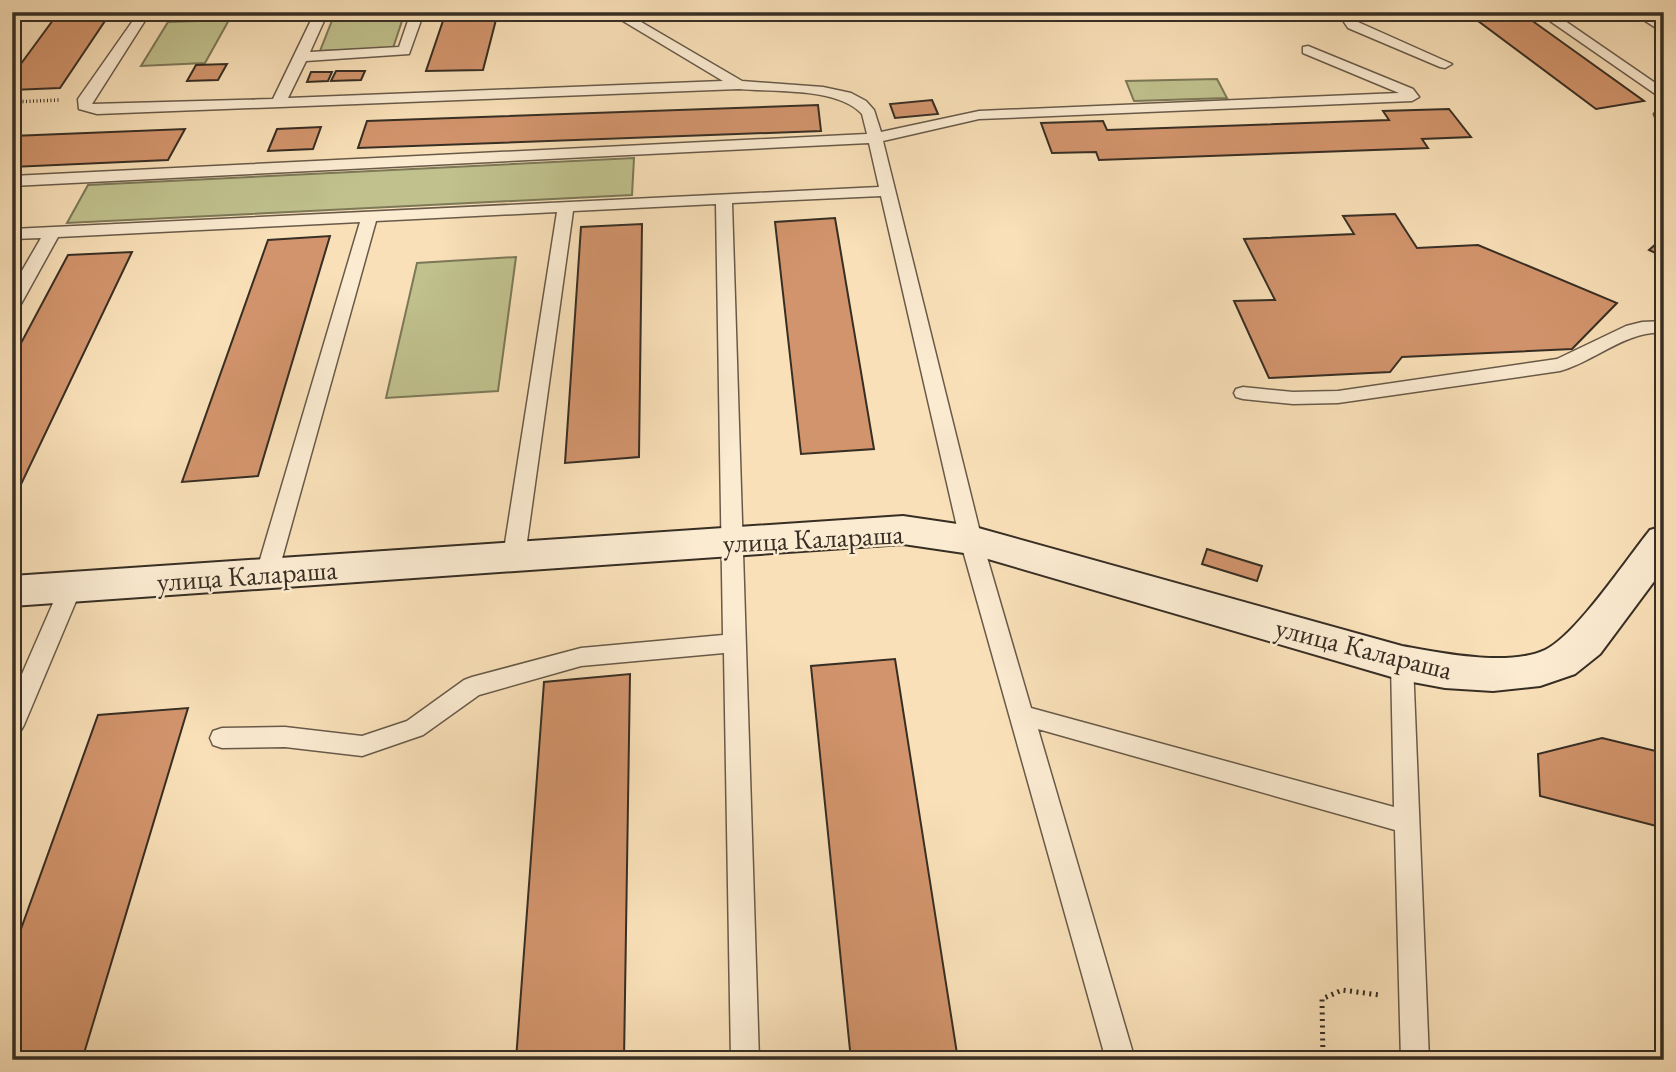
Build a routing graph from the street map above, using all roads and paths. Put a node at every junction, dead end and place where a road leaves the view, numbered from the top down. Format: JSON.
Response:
{"nodes":[{"id":1,"x":152,"y":12,"type":"edge"},
{"id":2,"x":339,"y":12,"type":"edge"},
{"id":3,"x":418,"y":12,"type":"edge"},
{"id":4,"x":614,"y":12,"type":"edge"},
{"id":5,"x":1361,"y":12,"type":"edge"},
{"id":6,"x":1543,"y":12,"type":"edge"},
{"id":7,"x":1637,"y":12,"type":"edge"},
{"id":8,"x":322,"y":13,"type":"edge"},
{"id":9,"x":1664,"y":29,"type":"edge"},
{"id":10,"x":1308,"y":50,"type":"dead end"},
{"id":11,"x":301,"y":57,"type":"junction"},
{"id":12,"x":1446,"y":64,"type":"dead end"},
{"id":13,"x":738,"y":85,"type":"junction"},
{"id":14,"x":1664,"y":96,"type":"edge"},
{"id":15,"x":12,"y":99,"type":"edge"},
{"id":16,"x":85,"y":99,"type":"junction"},
{"id":17,"x":278,"y":104,"type":"junction"},
{"id":18,"x":1664,"y":110,"type":"edge"},
{"id":19,"x":1664,"y":124,"type":"edge"},
{"id":20,"x":875,"y":138,"type":"junction"},
{"id":21,"x":12,"y":181,"type":"edge"},
{"id":22,"x":888,"y":191,"type":"junction"},
{"id":23,"x":724,"y":200,"type":"junction"},
{"id":24,"x":566,"y":207,"type":"junction"},
{"id":25,"x":369,"y":217,"type":"junction"},
{"id":26,"x":52,"y":232,"type":"junction"},
{"id":27,"x":12,"y":234,"type":"edge"},
{"id":28,"x":12,"y":304,"type":"edge"},
{"id":29,"x":1664,"y":327,"type":"edge"},
{"id":30,"x":1243,"y":393,"type":"dead end"},
{"id":31,"x":971,"y":540,"type":"junction"},
{"id":32,"x":1664,"y":540,"type":"edge"},
{"id":33,"x":732,"y":541,"type":"junction"},
{"id":34,"x":514,"y":556,"type":"junction"},
{"id":35,"x":267,"y":573,"type":"junction"},
{"id":36,"x":71,"y":587,"type":"junction"},
{"id":37,"x":12,"y":591,"type":"edge"},
{"id":38,"x":735,"y":643,"type":"junction"},
{"id":39,"x":1402,"y":663,"type":"junction"},
{"id":40,"x":1022,"y":715,"type":"junction"},
{"id":41,"x":12,"y":725,"type":"edge"},
{"id":42,"x":222,"y":738,"type":"dead end"},
{"id":43,"x":1407,"y":822,"type":"junction"},
{"id":44,"x":1413,"y":1003,"type":"junction"},
{"id":45,"x":745,"y":1060,"type":"edge"},
{"id":46,"x":1121,"y":1060,"type":"edge"},
{"id":47,"x":1323,"y":1060,"type":"edge"},
{"id":48,"x":1415,"y":1060,"type":"edge"}],
"edges":[{"from":1,"to":16,"type":"lane"},
{"from":2,"to":8,"type":"lane"},
{"from":3,"to":11,"type":"lane"},
{"from":4,"to":13,"type":"lane"},
{"from":5,"to":12,"type":"lane"},
{"from":6,"to":14,"type":"lane"},
{"from":7,"to":9,"type":"lane"},
{"from":8,"to":11,"type":"lane"},
{"from":10,"to":20,"type":"lane"},
{"from":11,"to":17,"type":"lane"},
{"from":13,"to":17,"type":"lane"},
{"from":13,"to":20,"type":"lane"},
{"from":15,"to":16,"type":"path"},
{"from":16,"to":17,"type":"lane"},
{"from":18,"to":19,"type":"lane"},
{"from":20,"to":21,"type":"lane"},
{"from":20,"to":22,"type":"lane"},
{"from":22,"to":23,"type":"lane"},
{"from":22,"to":31,"type":"lane"},
{"from":23,"to":24,"type":"lane"},
{"from":23,"to":33,"type":"lane"},
{"from":24,"to":25,"type":"lane"},
{"from":24,"to":34,"type":"lane"},
{"from":25,"to":26,"type":"lane"},
{"from":25,"to":35,"type":"lane"},
{"from":26,"to":27,"type":"lane"},
{"from":26,"to":28,"type":"lane"},
{"from":29,"to":30,"type":"lane"},
{"from":31,"to":33,"type":"street","name":"улица Калараша"},
{"from":31,"to":39,"type":"street","name":"улица Калараша"},
{"from":31,"to":40,"type":"lane"},
{"from":32,"to":39,"type":"street","name":"улица Калараша"},
{"from":33,"to":34,"type":"street","name":"улица Калараша"},
{"from":33,"to":38,"type":"lane"},
{"from":34,"to":35,"type":"street","name":"улица Калараша"},
{"from":35,"to":36,"type":"street","name":"улица Калараша"},
{"from":36,"to":37,"type":"street","name":"улица Калараша"},
{"from":36,"to":41,"type":"lane"},
{"from":38,"to":42,"type":"lane"},
{"from":38,"to":45,"type":"lane"},
{"from":39,"to":43,"type":"lane"},
{"from":40,"to":43,"type":"lane"},
{"from":40,"to":46,"type":"lane"},
{"from":43,"to":44,"type":"lane"},
{"from":44,"to":47,"type":"path"},
{"from":44,"to":48,"type":"lane"}]}
